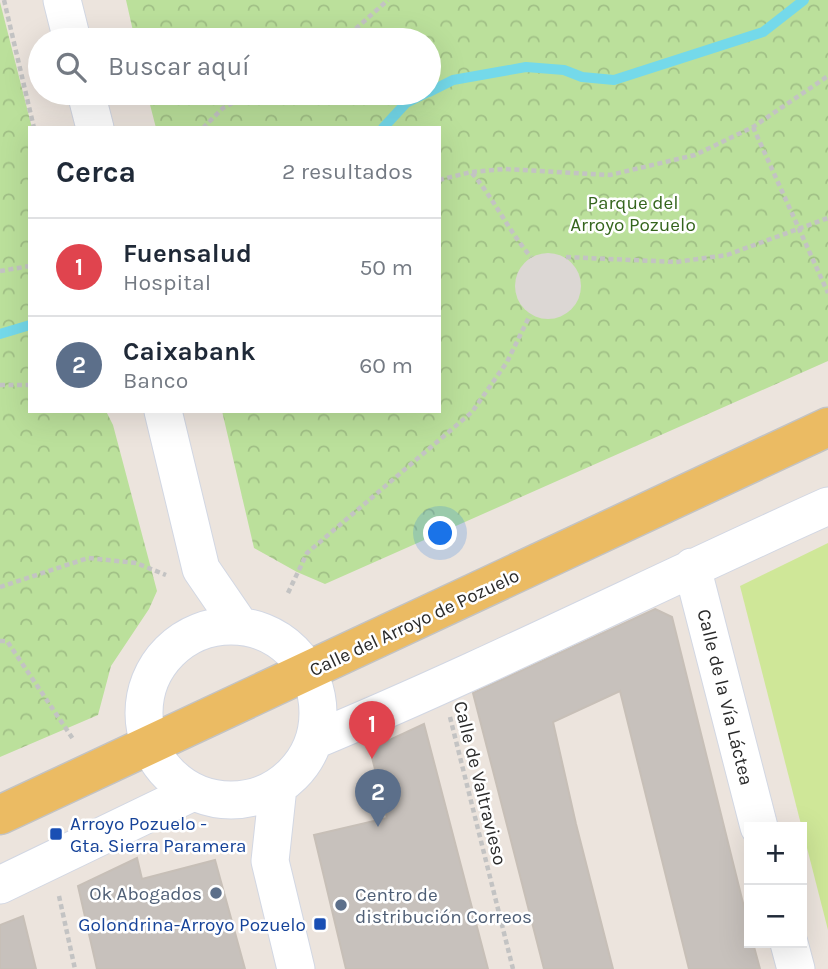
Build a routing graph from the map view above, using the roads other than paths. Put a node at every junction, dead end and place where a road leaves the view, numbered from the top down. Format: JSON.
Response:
{"nodes":[{"id":1,"x":62,"y":0,"type":"edge"},
{"id":2,"x":69,"y":28,"type":"edge"},
{"id":3,"x":89,"y":105,"type":"edge"},
{"id":4,"x":94,"y":126,"type":"edge"},
{"id":5,"x":163,"y":413,"type":"edge"},
{"id":6,"x":828,"y":427,"type":"edge"},
{"id":7,"x":828,"y":506,"type":"edge"},
{"id":8,"x":692,"y":567,"type":"junction"},
{"id":9,"x":201,"y":569,"type":"junction"},
{"id":10,"x":240,"y":626,"type":"junction"},
{"id":11,"x":183,"y":640,"type":"junction"},
{"id":12,"x":308,"y":671,"type":"junction"},
{"id":13,"x":315,"y":740,"type":"junction"},
{"id":14,"x":149,"y":746,"type":"junction"},
{"id":15,"x":278,"y":787,"type":"junction"},
{"id":16,"x":209,"y":797,"type":"junction"},
{"id":17,"x":0,"y":815,"type":"edge"},
{"id":18,"x":758,"y":822,"type":"edge"},
{"id":19,"x":270,"y":861,"type":"junction"},
{"id":20,"x":0,"y":885,"type":"edge"},
{"id":21,"x":790,"y":948,"type":"edge"},
{"id":22,"x":296,"y":969,"type":"edge"},
{"id":23,"x":796,"y":969,"type":"edge"}],
"edges":[{"from":1,"to":2,"type":"street"},
{"from":3,"to":4,"type":"street"},
{"from":5,"to":9,"type":"street"},
{"from":6,"to":12,"type":"main road","name":"Calle del Arroyo de Pozuelo"},
{"from":7,"to":8,"type":"street"},
{"from":8,"to":13,"type":"street"},
{"from":8,"to":18,"type":"street","name":"Calle de la Vía Láctea"},
{"from":9,"to":10,"type":"street"},
{"from":9,"to":11,"type":"street"},
{"from":10,"to":11,"type":"street"},
{"from":10,"to":12,"type":"street"},
{"from":11,"to":14,"type":"street"},
{"from":12,"to":13,"type":"street"},
{"from":12,"to":14,"type":"main road","name":"Calle del Arroyo de Pozuelo"},
{"from":13,"to":15,"type":"street"},
{"from":14,"to":16,"type":"street"},
{"from":14,"to":17,"type":"main road","name":"Calle del Arroyo de Pozuelo"},
{"from":15,"to":16,"type":"street"},
{"from":15,"to":19,"type":"street"},
{"from":16,"to":19,"type":"street"},
{"from":16,"to":20,"type":"street"},
{"from":19,"to":22,"type":"street"},
{"from":21,"to":23,"type":"street"}]}
